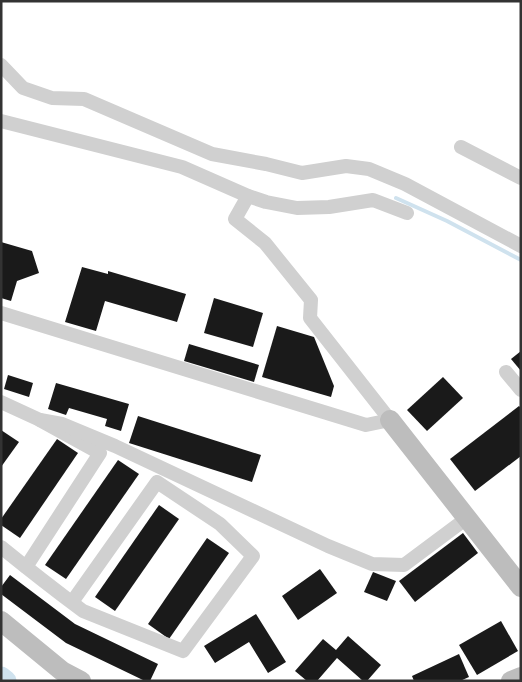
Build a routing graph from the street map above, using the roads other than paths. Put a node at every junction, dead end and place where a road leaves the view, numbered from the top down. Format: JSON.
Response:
{"nodes":[{"id":1,"x":1,"y":65,"type":"edge"},
{"id":2,"x":1,"y":121,"type":"edge"},
{"id":3,"x":460,"y":147,"type":"dead end"},
{"id":4,"x":521,"y":178,"type":"edge"},
{"id":5,"x":248,"y":196,"type":"junction"},
{"id":6,"x":407,"y":213,"type":"dead end"},
{"id":7,"x":521,"y":246,"type":"edge"},
{"id":8,"x":1,"y":313,"type":"edge"},
{"id":9,"x":506,"y":372,"type":"dead end"},
{"id":10,"x":521,"y":390,"type":"edge"},
{"id":11,"x":1,"y":402,"type":"edge"},
{"id":12,"x":40,"y":420,"type":"junction"},
{"id":13,"x":390,"y":420,"type":"junction"},
{"id":14,"x":467,"y":518,"type":"junction"},
{"id":15,"x":1,"y":547,"type":"edge"},
{"id":16,"x":26,"y":567,"type":"junction"},
{"id":17,"x":521,"y":587,"type":"edge"},
{"id":18,"x":72,"y":602,"type":"junction"},
{"id":19,"x":1,"y":622,"type":"edge"},
{"id":20,"x":521,"y":676,"type":"edge"},
{"id":21,"x":81,"y":681,"type":"edge"},
{"id":22,"x":511,"y":681,"type":"edge"}],
"edges":[{"from":1,"to":7,"type":"street"},
{"from":2,"to":5,"type":"street"},
{"from":3,"to":4,"type":"street"},
{"from":5,"to":6,"type":"street"},
{"from":5,"to":13,"type":"street"},
{"from":8,"to":13,"type":"street"},
{"from":9,"to":10,"type":"street"},
{"from":11,"to":12,"type":"street"},
{"from":12,"to":14,"type":"street"},
{"from":12,"to":16,"type":"street"},
{"from":13,"to":14,"type":"street"},
{"from":14,"to":17,"type":"street"},
{"from":15,"to":16,"type":"street"},
{"from":16,"to":18,"type":"street"},
{"from":18,"to":18,"type":"street"},
{"from":19,"to":21,"type":"street"},
{"from":20,"to":22,"type":"street"}]}
